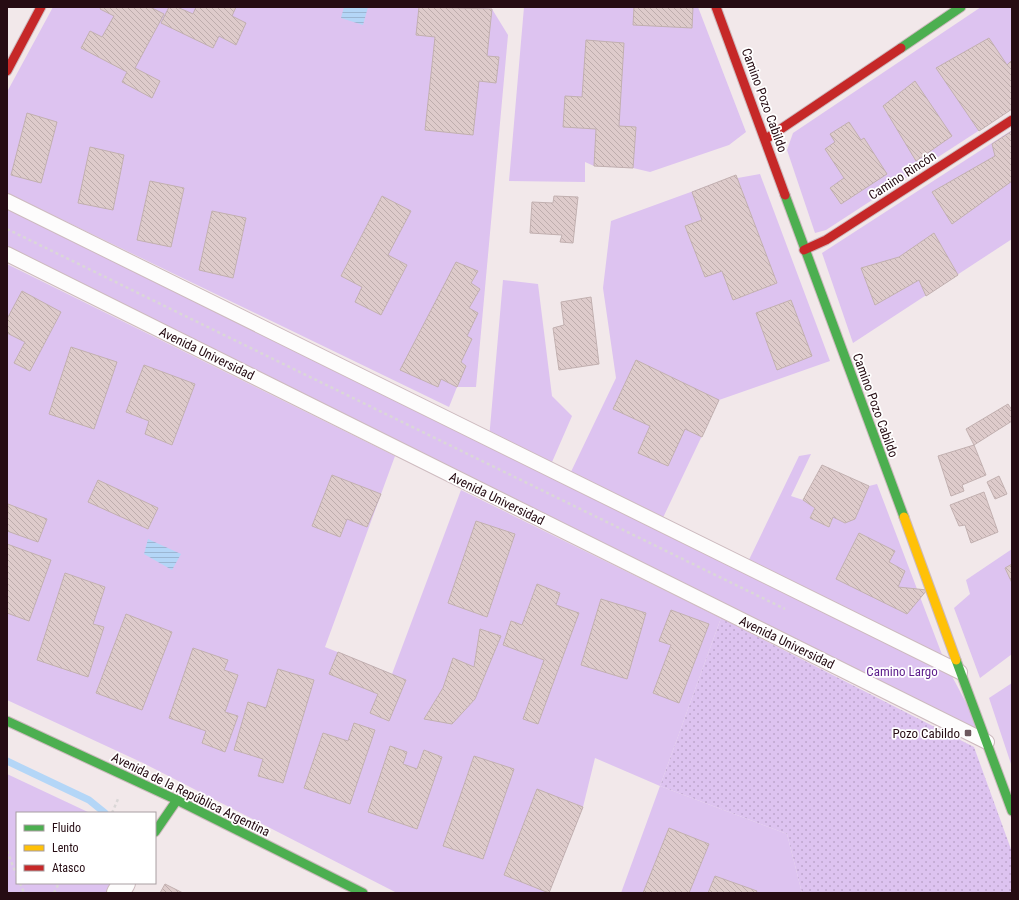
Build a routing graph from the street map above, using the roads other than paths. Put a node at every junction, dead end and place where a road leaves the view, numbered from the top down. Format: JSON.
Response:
{"nodes":[{"id":1,"x":41,"y":7,"type":"edge"},
{"id":2,"x":716,"y":7,"type":"edge"},
{"id":3,"x":962,"y":7,"type":"edge"},
{"id":4,"x":7,"y":71,"type":"edge"},
{"id":5,"x":1012,"y":120,"type":"edge"},
{"id":6,"x":766,"y":139,"type":"junction"},
{"id":7,"x":7,"y":201,"type":"edge"},
{"id":8,"x":804,"y":250,"type":"junction"},
{"id":9,"x":7,"y":254,"type":"edge"},
{"id":10,"x":960,"y":672,"type":"junction"},
{"id":11,"x":7,"y":721,"type":"edge"},
{"id":12,"x":987,"y":742,"type":"junction"},
{"id":13,"x":177,"y":800,"type":"junction"},
{"id":14,"x":1012,"y":811,"type":"edge"},
{"id":15,"x":156,"y":831,"type":"edge"},
{"id":16,"x":123,"y":884,"type":"edge"},
{"id":17,"x":335,"y":887,"type":"edge"},
{"id":18,"x":118,"y":893,"type":"edge"},
{"id":19,"x":363,"y":893,"type":"edge"}],
"edges":[{"from":1,"to":4,"type":"street"},
{"from":2,"to":6,"type":"street","name":"Camino Pozo Cabildo"},
{"from":3,"to":6,"type":"street"},
{"from":5,"to":8,"type":"street","name":"Camino Rincón"},
{"from":6,"to":8,"type":"street","name":"Camino Pozo Cabildo"},
{"from":7,"to":10,"type":"lane"},
{"from":8,"to":10,"type":"street","name":"Camino Pozo Cabildo"},
{"from":9,"to":12,"type":"lane","name":"Avenida Universidad"},
{"from":10,"to":12,"type":"street","name":"Camino Pozo Cabildo"},
{"from":11,"to":13,"type":"street","name":"Avenida de la República Argentina"},
{"from":12,"to":14,"type":"street","name":"Camino Pozo Cabildo"},
{"from":13,"to":15,"type":"street"},
{"from":13,"to":17,"type":"street","name":"Avenida de la República Argentina"},
{"from":16,"to":18,"type":"street"},
{"from":17,"to":19,"type":"street","name":"Avenida de la República Argentina"}]}
